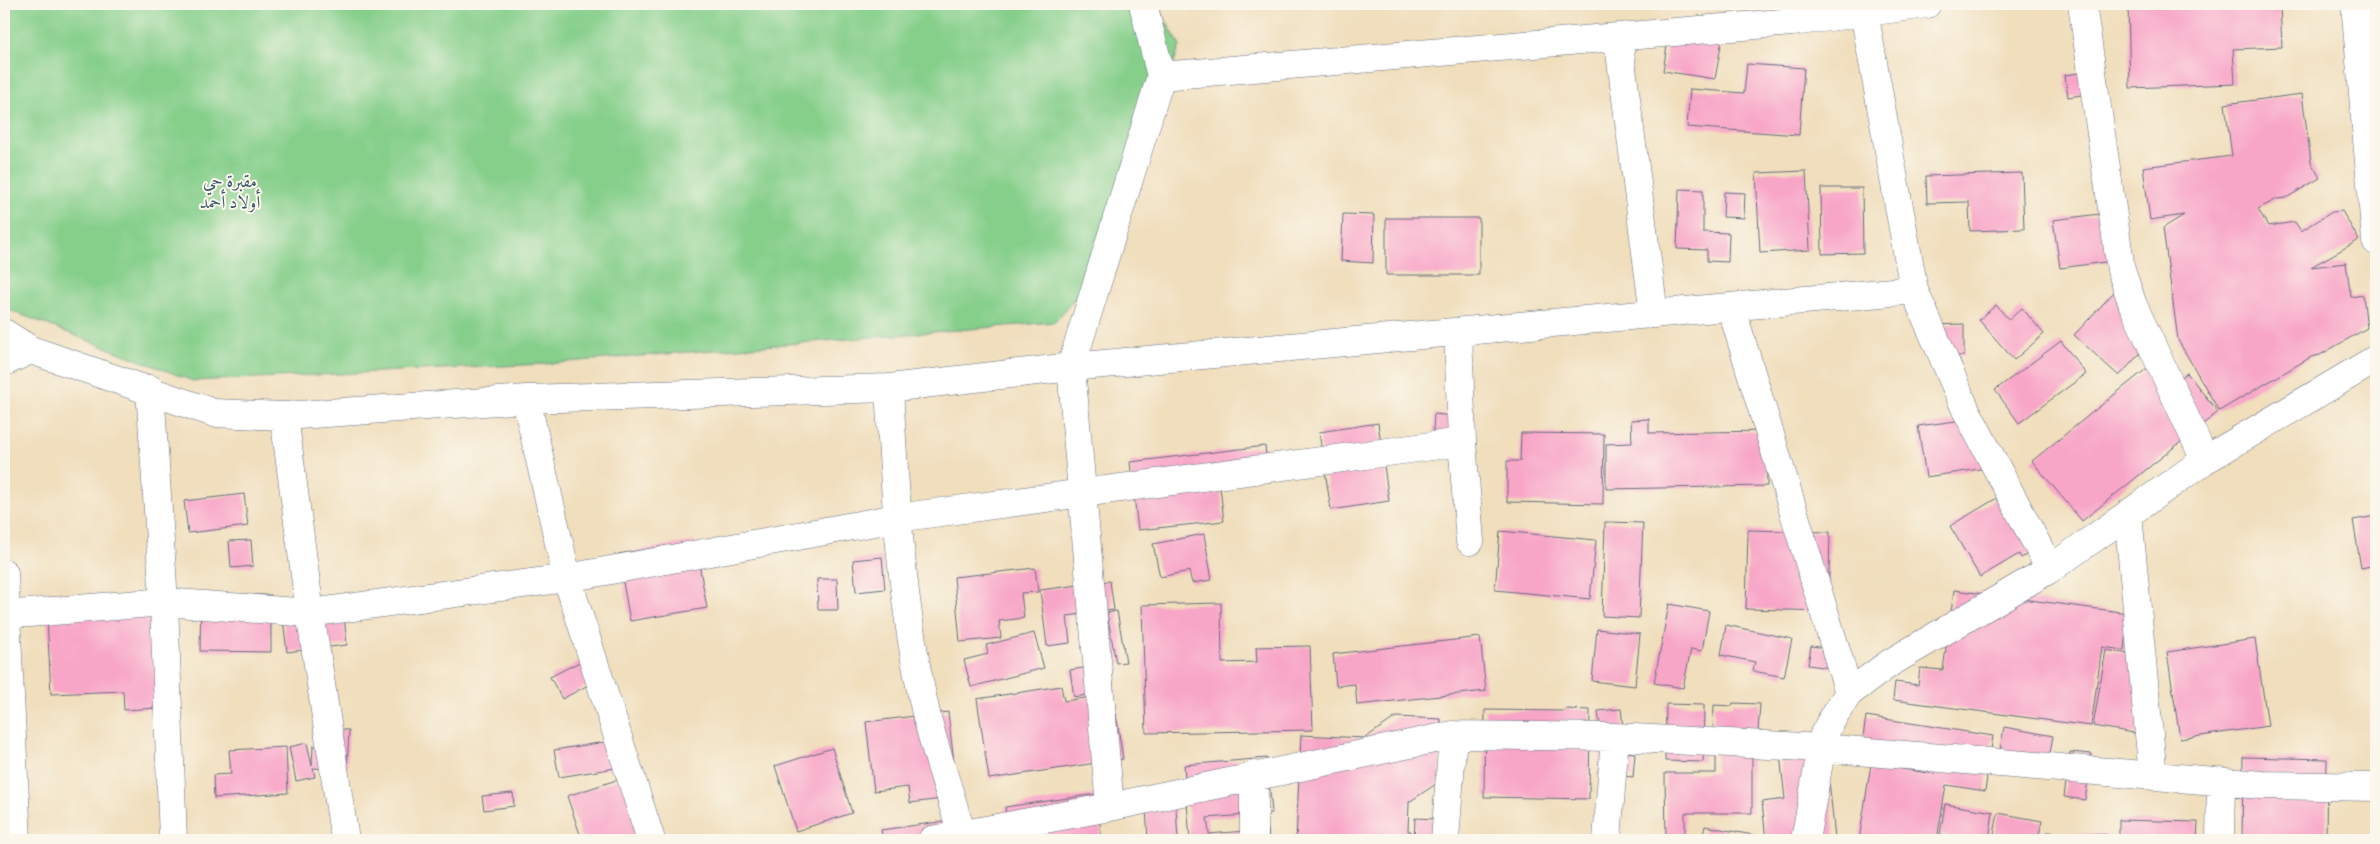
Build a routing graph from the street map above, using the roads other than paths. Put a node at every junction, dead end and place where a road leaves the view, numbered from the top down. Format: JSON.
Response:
{"nodes":[{"id":1,"x":1143,"y":4,"type":"edge"},
{"id":2,"x":1927,"y":4,"type":"edge"},
{"id":3,"x":2082,"y":4,"type":"edge"},
{"id":4,"x":2355,"y":4,"type":"edge"},
{"id":5,"x":1864,"y":12,"type":"junction"},
{"id":6,"x":1791,"y":13,"type":"edge"},
{"id":7,"x":1618,"y":37,"type":"junction"},
{"id":8,"x":1161,"y":76,"type":"junction"},
{"id":9,"x":2376,"y":240,"type":"edge"},
{"id":10,"x":1914,"y":290,"type":"junction"},
{"id":11,"x":1731,"y":307,"type":"junction"},
{"id":12,"x":1654,"y":314,"type":"junction"},
{"id":13,"x":1458,"y":332,"type":"junction"},
{"id":14,"x":4,"y":333,"type":"edge"},
{"id":15,"x":32,"y":350,"type":"junction"},
{"id":16,"x":2376,"y":359,"type":"edge"},
{"id":17,"x":4,"y":362,"type":"edge"},
{"id":18,"x":1071,"y":367,"type":"junction"},
{"id":19,"x":889,"y":388,"type":"junction"},
{"id":20,"x":150,"y":389,"type":"junction"},
{"id":21,"x":526,"y":399,"type":"junction"},
{"id":22,"x":284,"y":416,"type":"junction"},
{"id":23,"x":1462,"y":442,"type":"junction"},
{"id":24,"x":2205,"y":460,"type":"junction"},
{"id":25,"x":1082,"y":494,"type":"junction"},
{"id":26,"x":2128,"y":514,"type":"junction"},
{"id":27,"x":897,"y":518,"type":"junction"},
{"id":28,"x":1470,"y":541,"type":"dead end"},
{"id":29,"x":2050,"y":569,"type":"junction"},
{"id":30,"x":4,"y":573,"type":"edge"},
{"id":31,"x":567,"y":578,"type":"junction"},
{"id":32,"x":164,"y":602,"type":"junction"},
{"id":33,"x":310,"y":613,"type":"junction"},
{"id":34,"x":6,"y":615,"type":"edge"},
{"id":35,"x":1849,"y":693,"type":"junction"},
{"id":36,"x":1453,"y":735,"type":"junction"},
{"id":37,"x":1615,"y":737,"type":"junction"},
{"id":38,"x":1822,"y":748,"type":"junction"},
{"id":39,"x":1254,"y":776,"type":"junction"},
{"id":40,"x":2153,"y":776,"type":"junction"},
{"id":41,"x":2221,"y":781,"type":"junction"},
{"id":42,"x":2376,"y":787,"type":"edge"},
{"id":43,"x":1110,"y":807,"type":"junction"},
{"id":44,"x":962,"y":837,"type":"edge"},
{"id":45,"x":17,"y":840,"type":"edge"},
{"id":46,"x":173,"y":840,"type":"edge"},
{"id":47,"x":345,"y":840,"type":"edge"},
{"id":48,"x":651,"y":840,"type":"edge"},
{"id":49,"x":932,"y":840,"type":"edge"},
{"id":50,"x":1254,"y":840,"type":"edge"},
{"id":51,"x":1445,"y":840,"type":"edge"},
{"id":52,"x":1607,"y":840,"type":"edge"},
{"id":53,"x":1806,"y":840,"type":"edge"},
{"id":54,"x":2220,"y":840,"type":"edge"}],
"edges":[{"from":1,"to":8,"type":"street"},
{"from":2,"to":5,"type":"street"},
{"from":3,"to":24,"type":"street"},
{"from":4,"to":9,"type":"street"},
{"from":5,"to":6,"type":"street"},
{"from":5,"to":10,"type":"street"},
{"from":6,"to":7,"type":"street"},
{"from":7,"to":8,"type":"street"},
{"from":7,"to":12,"type":"street"},
{"from":8,"to":18,"type":"street"},
{"from":10,"to":11,"type":"street"},
{"from":10,"to":29,"type":"street"},
{"from":11,"to":12,"type":"street"},
{"from":11,"to":35,"type":"street"},
{"from":12,"to":13,"type":"street"},
{"from":13,"to":18,"type":"street"},
{"from":13,"to":23,"type":"street"},
{"from":14,"to":15,"type":"street"},
{"from":15,"to":17,"type":"street"},
{"from":15,"to":20,"type":"street"},
{"from":16,"to":24,"type":"street"},
{"from":18,"to":19,"type":"street"},
{"from":18,"to":25,"type":"street"},
{"from":19,"to":21,"type":"street"},
{"from":19,"to":27,"type":"street"},
{"from":20,"to":22,"type":"street"},
{"from":20,"to":32,"type":"street"},
{"from":21,"to":22,"type":"street"},
{"from":21,"to":31,"type":"street"},
{"from":22,"to":33,"type":"street"},
{"from":23,"to":25,"type":"street"},
{"from":23,"to":28,"type":"street"},
{"from":24,"to":26,"type":"street"},
{"from":25,"to":27,"type":"street"},
{"from":25,"to":43,"type":"street"},
{"from":26,"to":29,"type":"street"},
{"from":26,"to":40,"type":"street"},
{"from":27,"to":31,"type":"street"},
{"from":27,"to":44,"type":"street"},
{"from":29,"to":35,"type":"street"},
{"from":30,"to":34,"type":"street"},
{"from":31,"to":33,"type":"street"},
{"from":31,"to":48,"type":"street"},
{"from":32,"to":33,"type":"street"},
{"from":32,"to":34,"type":"street"},
{"from":32,"to":46,"type":"street"},
{"from":33,"to":47,"type":"street"},
{"from":34,"to":45,"type":"street"},
{"from":35,"to":38,"type":"street"},
{"from":36,"to":37,"type":"street"},
{"from":36,"to":39,"type":"street"},
{"from":36,"to":51,"type":"street"},
{"from":37,"to":38,"type":"street"},
{"from":37,"to":52,"type":"street"},
{"from":38,"to":40,"type":"street"},
{"from":38,"to":53,"type":"street"},
{"from":39,"to":43,"type":"street"},
{"from":39,"to":50,"type":"street"},
{"from":40,"to":41,"type":"street"},
{"from":41,"to":42,"type":"street"},
{"from":41,"to":54,"type":"street"},
{"from":43,"to":44,"type":"street"},
{"from":44,"to":49,"type":"street"}]}
